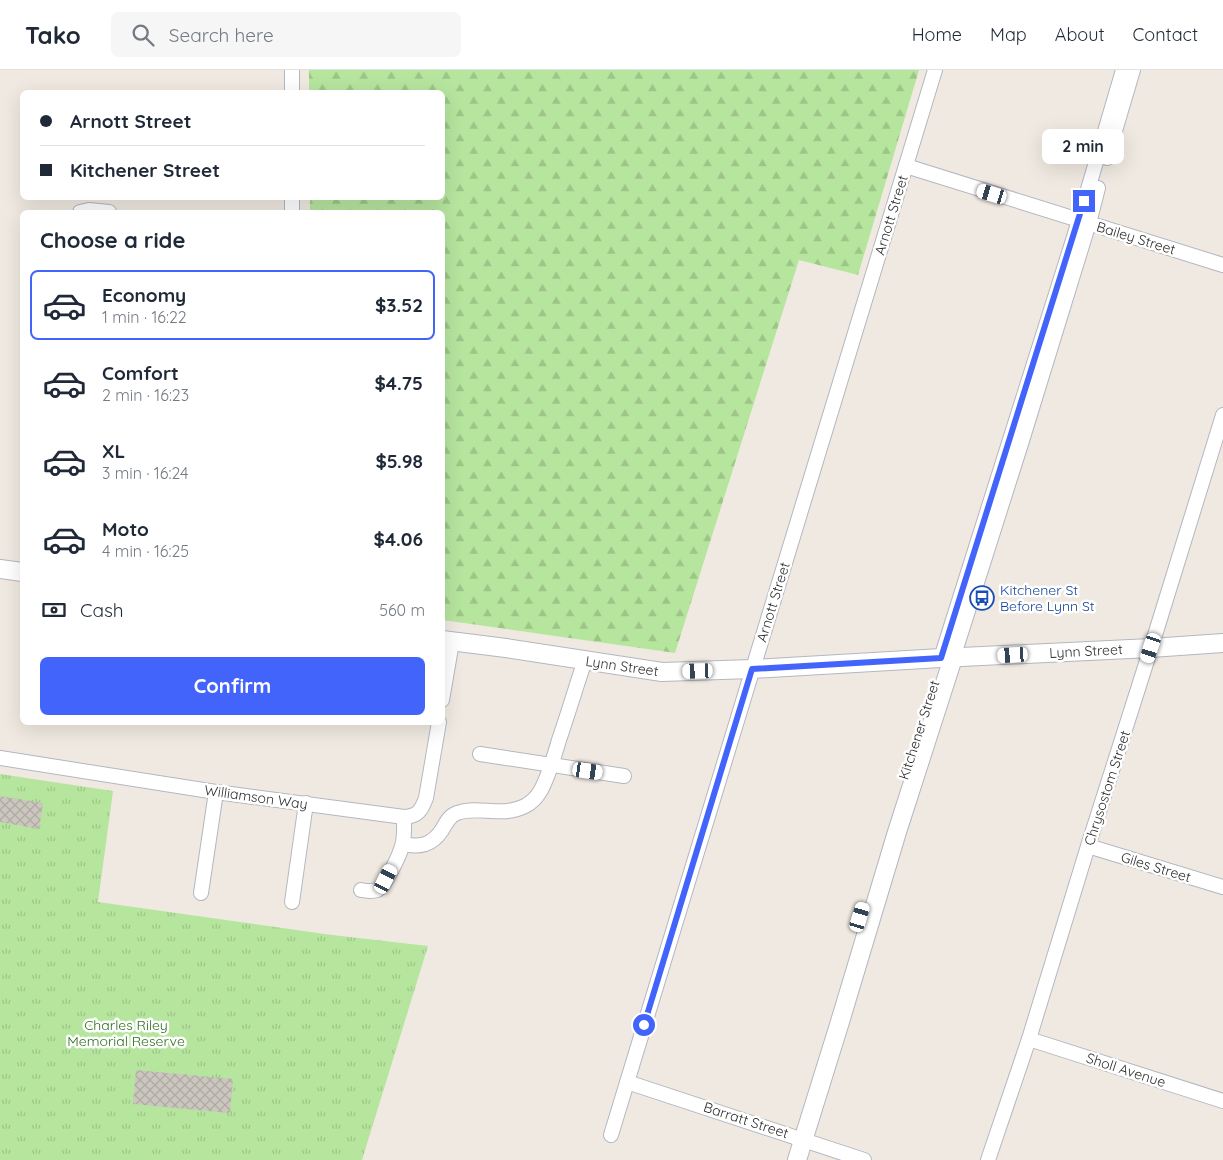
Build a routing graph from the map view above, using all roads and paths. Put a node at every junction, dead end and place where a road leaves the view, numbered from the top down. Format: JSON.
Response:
{"nodes":[{"id":1,"x":292,"y":70,"type":"edge"},
{"id":2,"x":935,"y":70,"type":"edge"},
{"id":3,"x":1123,"y":70,"type":"edge"},
{"id":4,"x":1133,"y":70,"type":"edge"},
{"id":5,"x":292,"y":90,"type":"edge"},
{"id":6,"x":906,"y":166,"type":"junction"},
{"id":7,"x":1084,"y":222,"type":"junction"},
{"id":8,"x":1223,"y":265,"type":"edge"},
{"id":9,"x":1223,"y":415,"type":"edge"},
{"id":10,"x":0,"y":569,"type":"edge"},
{"id":11,"x":20,"y":572,"type":"edge"},
{"id":12,"x":447,"y":641,"type":"edge"},
{"id":13,"x":1223,"y":643,"type":"edge"},
{"id":14,"x":1151,"y":648,"type":"junction"},
{"id":15,"x":947,"y":658,"type":"junction"},
{"id":16,"x":585,"y":660,"type":"junction"},
{"id":17,"x":445,"y":665,"type":"edge"},
{"id":18,"x":752,"y":669,"type":"junction"},
{"id":19,"x":438,"y":725,"type":"edge"},
{"id":20,"x":480,"y":754,"type":"dead end"},
{"id":21,"x":0,"y":758,"type":"edge"},
{"id":22,"x":551,"y":766,"type":"junction"},
{"id":23,"x":624,"y":776,"type":"dead end"},
{"id":24,"x":216,"y":792,"type":"junction"},
{"id":25,"x":306,"y":803,"type":"junction"},
{"id":26,"x":404,"y":817,"type":"junction"},
{"id":27,"x":403,"y":844,"type":"junction"},
{"id":28,"x":1088,"y":846,"type":"junction"},
{"id":29,"x":1223,"y":887,"type":"edge"},
{"id":30,"x":361,"y":890,"type":"dead end"},
{"id":31,"x":201,"y":893,"type":"dead end"},
{"id":32,"x":292,"y":902,"type":"dead end"},
{"id":33,"x":1029,"y":1039,"type":"junction"},
{"id":34,"x":627,"y":1082,"type":"junction"},
{"id":35,"x":1223,"y":1101,"type":"edge"},
{"id":36,"x":611,"y":1135,"type":"dead end"},
{"id":37,"x":799,"y":1138,"type":"junction"},
{"id":38,"x":786,"y":1160,"type":"edge"},
{"id":39,"x":797,"y":1160,"type":"edge"},
{"id":40,"x":864,"y":1160,"type":"edge"},
{"id":41,"x":988,"y":1160,"type":"edge"}],
"edges":[{"from":1,"to":5,"type":"street"},
{"from":2,"to":6,"type":"street","name":"Arnott Street"},
{"from":3,"to":7,"type":"street","name":"Kitchener Street"},
{"from":4,"to":7,"type":"street","name":"Kitchener Street"},
{"from":6,"to":7,"type":"street","name":"Bailey Street"},
{"from":6,"to":18,"type":"street","name":"Arnott Street"},
{"from":7,"to":8,"type":"street","name":"Bailey Street"},
{"from":7,"to":15,"type":"street","name":"Kitchener Street"},
{"from":9,"to":14,"type":"street","name":"Chrysostom Street"},
{"from":10,"to":11,"type":"street"},
{"from":12,"to":16,"type":"street","name":"Lynn Street"},
{"from":12,"to":17,"type":"street"},
{"from":13,"to":14,"type":"street","name":"Lynn Street"},
{"from":14,"to":15,"type":"street","name":"Lynn Street"},
{"from":14,"to":28,"type":"street","name":"Chrysostom Street"},
{"from":15,"to":18,"type":"street","name":"Lynn Street"},
{"from":15,"to":37,"type":"street","name":"Kitchener Street"},
{"from":16,"to":18,"type":"street","name":"Lynn Street"},
{"from":16,"to":22,"type":"street"},
{"from":18,"to":34,"type":"street","name":"Arnott Street"},
{"from":19,"to":26,"type":"street"},
{"from":20,"to":22,"type":"street"},
{"from":21,"to":24,"type":"street","name":"Williamson Way"},
{"from":22,"to":23,"type":"street"},
{"from":22,"to":27,"type":"street"},
{"from":24,"to":25,"type":"street","name":"Williamson Way"},
{"from":24,"to":31,"type":"street"},
{"from":25,"to":26,"type":"street","name":"Williamson Way"},
{"from":25,"to":32,"type":"street"},
{"from":26,"to":27,"type":"street"},
{"from":27,"to":30,"type":"street"},
{"from":28,"to":29,"type":"street","name":"Giles Street"},
{"from":28,"to":33,"type":"street","name":"Chrysostom Street"},
{"from":33,"to":35,"type":"street","name":"Sholl Avenue"},
{"from":33,"to":41,"type":"street","name":"Chrysostom Street"},
{"from":34,"to":36,"type":"street","name":"Arnott Street"},
{"from":34,"to":37,"type":"street","name":"Barratt Street"},
{"from":37,"to":38,"type":"street","name":"Kitchener Street"},
{"from":37,"to":39,"type":"street","name":"Kitchener Street"},
{"from":37,"to":40,"type":"street","name":"Barratt Street"}]}
